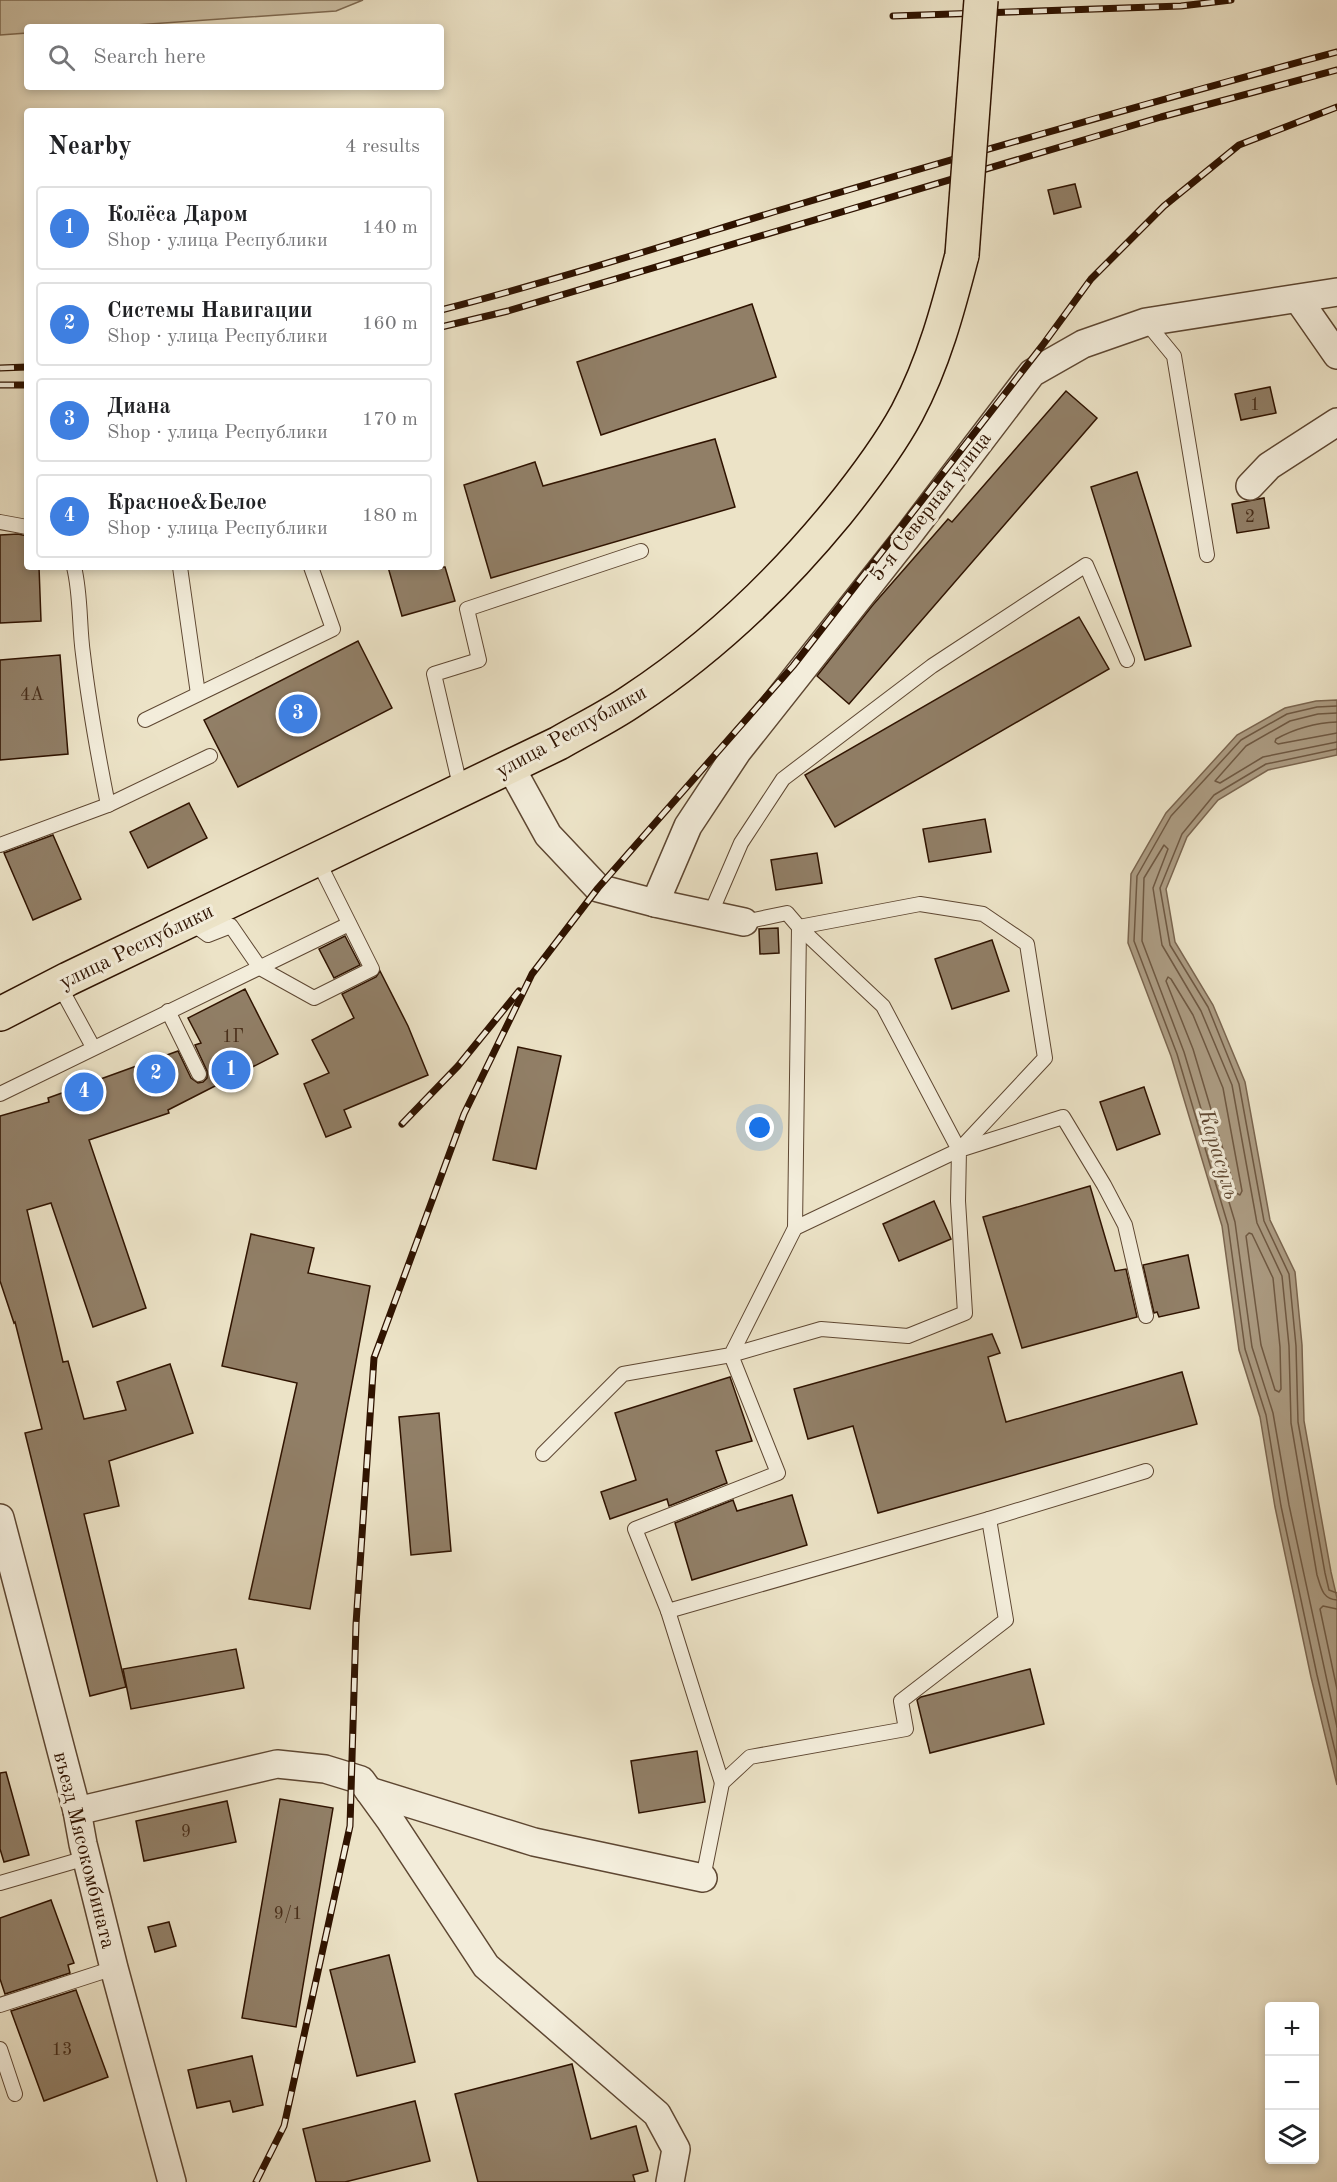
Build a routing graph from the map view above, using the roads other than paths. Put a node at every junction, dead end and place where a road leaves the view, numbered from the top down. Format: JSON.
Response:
{"nodes":[{"id":1,"x":981,"y":0,"type":"edge"},
{"id":2,"x":1337,"y":292,"type":"edge"},
{"id":3,"x":1298,"y":299,"type":"junction"},
{"id":4,"x":1146,"y":322,"type":"junction"},
{"id":5,"x":1337,"y":355,"type":"edge"},
{"id":6,"x":1337,"y":422,"type":"edge"},
{"id":7,"x":1250,"y":486,"type":"dead end"},
{"id":8,"x":0,"y":522,"type":"edge"},
{"id":9,"x":24,"y":526,"type":"edge"},
{"id":10,"x":640,"y":551,"type":"dead end"},
{"id":11,"x":1207,"y":555,"type":"dead end"},
{"id":12,"x":75,"y":570,"type":"edge"},
{"id":13,"x":180,"y":570,"type":"edge"},
{"id":14,"x":312,"y":570,"type":"edge"},
{"id":15,"x":1127,"y":660,"type":"dead end"},
{"id":16,"x":198,"y":694,"type":"junction"},
{"id":17,"x":145,"y":720,"type":"dead end"},
{"id":18,"x":210,"y":756,"type":"dead end"},
{"id":19,"x":510,"y":766,"type":"junction"},
{"id":20,"x":461,"y":790,"type":"junction"},
{"id":21,"x":108,"y":805,"type":"junction"},
{"id":22,"x":0,"y":845,"type":"edge"},
{"id":23,"x":317,"y":859,"type":"junction"},
{"id":24,"x":655,"y":903,"type":"junction"},
{"id":25,"x":710,"y":915,"type":"junction"},
{"id":26,"x":189,"y":921,"type":"junction"},
{"id":27,"x":744,"y":922,"type":"joint"},
{"id":28,"x":349,"y":924,"type":"junction"},
{"id":29,"x":799,"y":927,"type":"junction"},
{"id":30,"x":260,"y":968,"type":"junction"},
{"id":31,"x":58,"y":983,"type":"junction"},
{"id":32,"x":168,"y":1011,"type":"junction"},
{"id":33,"x":0,"y":1014,"type":"edge"},
{"id":34,"x":93,"y":1047,"type":"junction"},
{"id":35,"x":199,"y":1074,"type":"dead end"},
{"id":36,"x":0,"y":1094,"type":"edge"},
{"id":37,"x":959,"y":1150,"type":"junction"},
{"id":38,"x":795,"y":1228,"type":"junction"},
{"id":39,"x":1146,"y":1316,"type":"dead end"},
{"id":40,"x":731,"y":1355,"type":"junction"},
{"id":41,"x":543,"y":1454,"type":"dead end"},
{"id":42,"x":1146,"y":1471,"type":"dead end"},
{"id":43,"x":0,"y":1518,"type":"edge"},
{"id":44,"x":989,"y":1519,"type":"junction"},
{"id":45,"x":668,"y":1611,"type":"junction"},
{"id":46,"x":722,"y":1783,"type":"junction"},
{"id":47,"x":369,"y":1791,"type":"junction"},
{"id":48,"x":77,"y":1811,"type":"junction"},
{"id":49,"x":86,"y":1858,"type":"junction"},
{"id":50,"x":704,"y":1878,"type":"joint"},
{"id":51,"x":0,"y":1883,"type":"edge"},
{"id":52,"x":114,"y":1968,"type":"junction"},
{"id":53,"x":0,"y":2005,"type":"edge"},
{"id":54,"x":0,"y":2049,"type":"edge"},
{"id":55,"x":15,"y":2094,"type":"dead end"},
{"id":56,"x":172,"y":2182,"type":"edge"},
{"id":57,"x":670,"y":2182,"type":"edge"}],
"edges":[{"from":1,"to":19,"type":"main road","name":"улица Республики","bridge":true},
{"from":2,"to":3,"type":"street","name":"5-я Северная улица"},
{"from":3,"to":4,"type":"street","name":"5-я Северная улица"},
{"from":3,"to":5,"type":"street"},
{"from":4,"to":11,"type":"lane"},
{"from":4,"to":24,"type":"street","name":"5-я Северная улица"},
{"from":6,"to":7,"type":"street"},
{"from":8,"to":9,"type":"lane"},
{"from":10,"to":20,"type":"lane"},
{"from":12,"to":21,"type":"lane"},
{"from":13,"to":16,"type":"lane"},
{"from":14,"to":16,"type":"lane"},
{"from":15,"to":25,"type":"lane"},
{"from":16,"to":17,"type":"lane"},
{"from":18,"to":21,"type":"lane"},
{"from":19,"to":20,"type":"main road","name":"улица Республики"},
{"from":19,"to":24,"type":"street"},
{"from":20,"to":23,"type":"main road","name":"улица Республики"},
{"from":21,"to":22,"type":"lane"},
{"from":23,"to":26,"type":"main road","name":"улица Республики"},
{"from":23,"to":28,"type":"lane"},
{"from":24,"to":25,"type":"street"},
{"from":25,"to":27,"type":"street"},
{"from":26,"to":30,"type":"lane"},
{"from":26,"to":31,"type":"main road","name":"улица Республики"},
{"from":27,"to":29,"type":"lane"},
{"from":28,"to":30,"type":"lane"},
{"from":28,"to":30,"type":"lane"},
{"from":29,"to":37,"type":"lane"},
{"from":29,"to":37,"type":"lane"},
{"from":29,"to":38,"type":"lane"},
{"from":30,"to":32,"type":"lane"},
{"from":31,"to":33,"type":"main road","name":"улица Республики"},
{"from":31,"to":34,"type":"lane"},
{"from":32,"to":34,"type":"lane"},
{"from":32,"to":35,"type":"lane"},
{"from":34,"to":36,"type":"lane"},
{"from":37,"to":38,"type":"lane"},
{"from":37,"to":39,"type":"lane"},
{"from":37,"to":40,"type":"lane"},
{"from":38,"to":40,"type":"lane"},
{"from":40,"to":41,"type":"lane"},
{"from":40,"to":45,"type":"lane"},
{"from":42,"to":44,"type":"lane"},
{"from":43,"to":48,"type":"street","name":"въезд Мясокомбината"},
{"from":44,"to":45,"type":"lane"},
{"from":44,"to":46,"type":"lane"},
{"from":45,"to":46,"type":"lane"},
{"from":46,"to":50,"type":"lane"},
{"from":47,"to":48,"type":"street"},
{"from":47,"to":50,"type":"street"},
{"from":47,"to":57,"type":"street"},
{"from":48,"to":49,"type":"street","name":"въезд Мясокомбината"},
{"from":49,"to":51,"type":"lane"},
{"from":49,"to":52,"type":"street","name":"въезд Мясокомбината"},
{"from":52,"to":53,"type":"lane"},
{"from":52,"to":56,"type":"street","name":"въезд Мясокомбината"},
{"from":54,"to":55,"type":"lane"}]}
